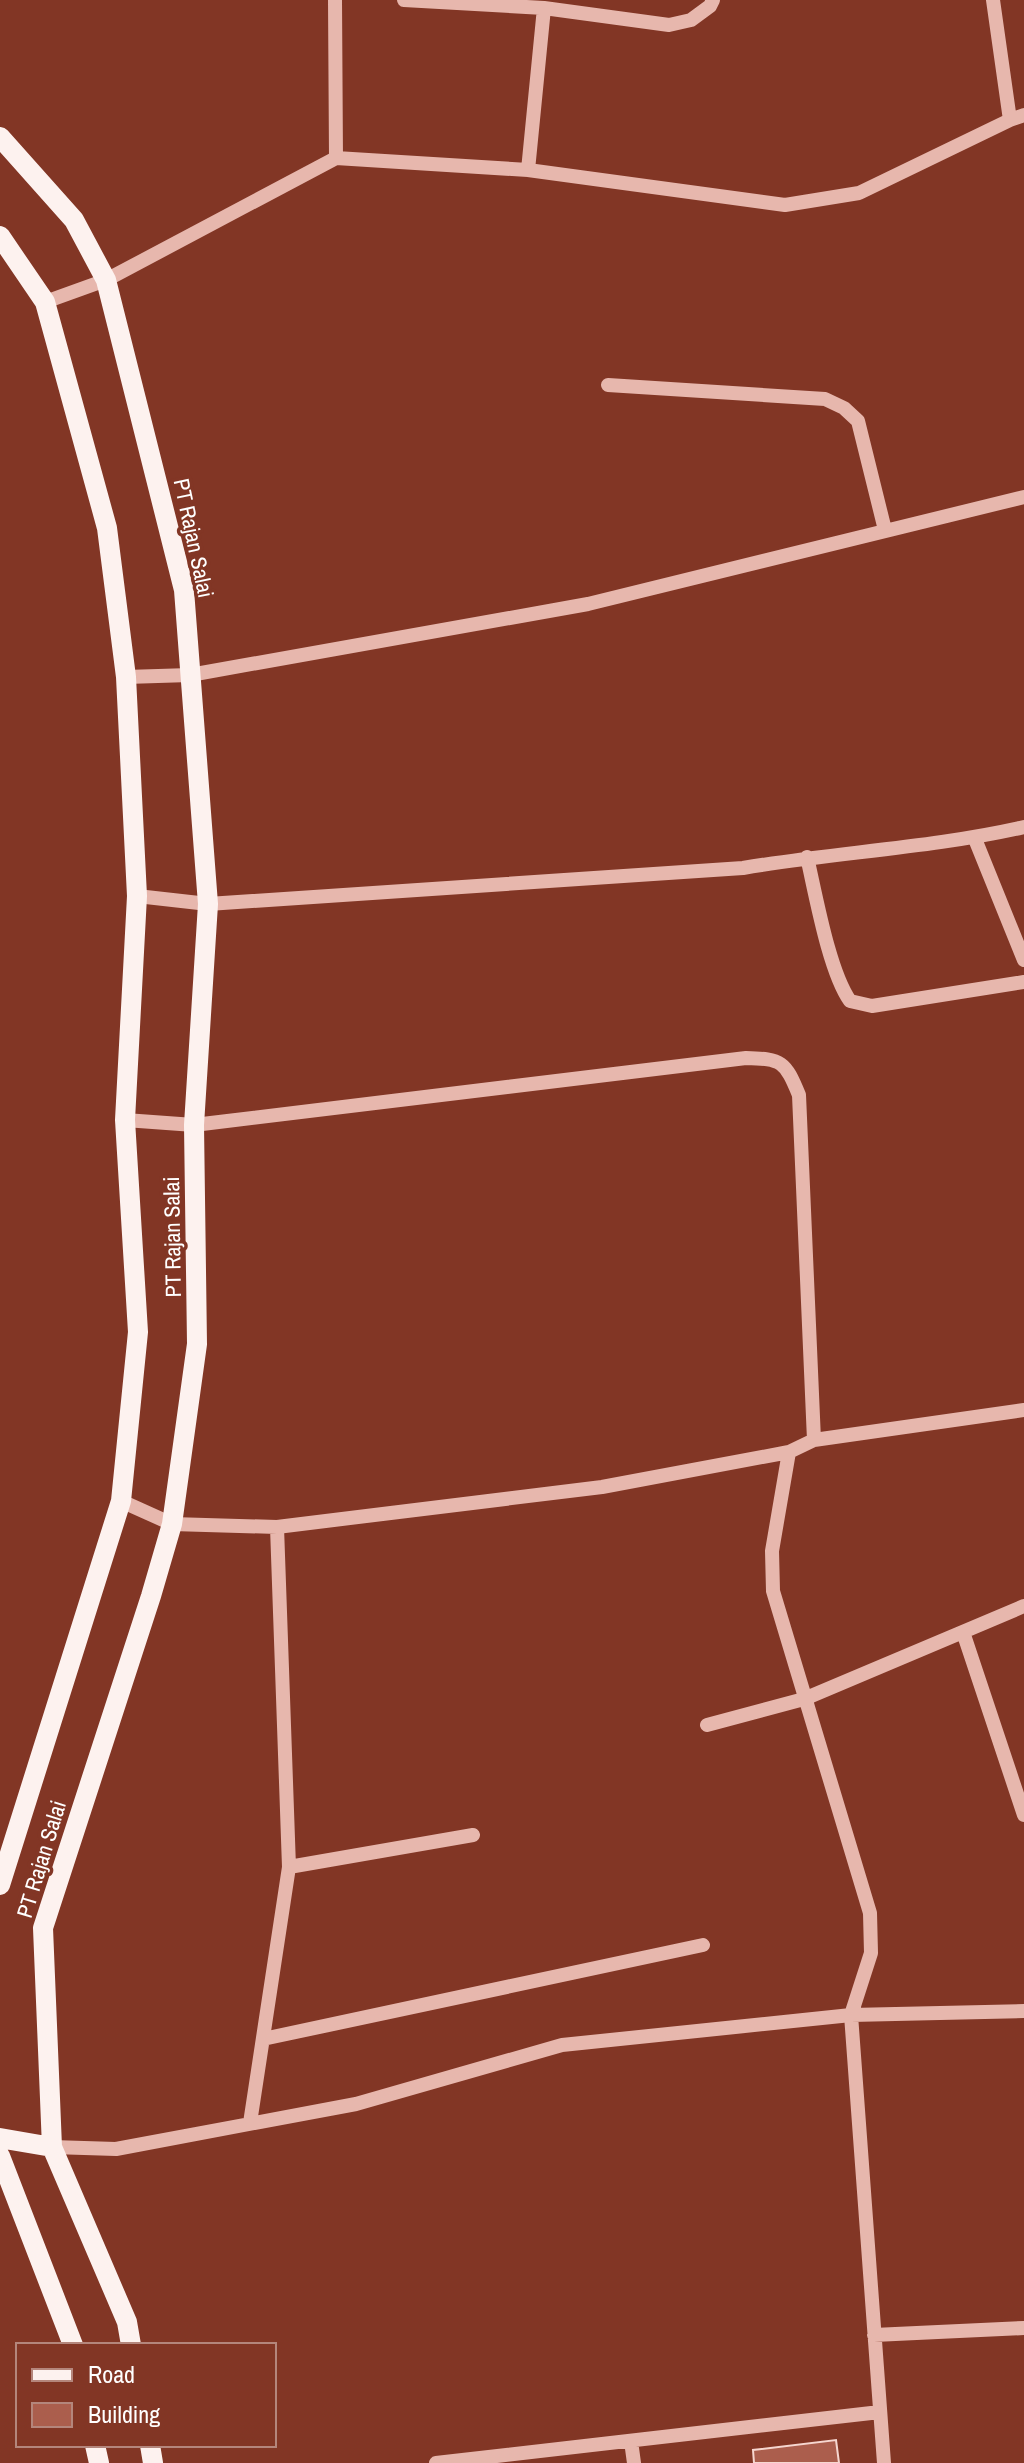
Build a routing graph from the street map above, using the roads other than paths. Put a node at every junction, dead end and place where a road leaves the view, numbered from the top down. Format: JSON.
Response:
{"nodes":[{"id":1,"x":335,"y":0,"type":"edge"},
{"id":2,"x":404,"y":0,"type":"edge"},
{"id":3,"x":713,"y":0,"type":"edge"},
{"id":4,"x":993,"y":0,"type":"edge"},
{"id":5,"x":544,"y":8,"type":"junction"},
{"id":6,"x":1017,"y":118,"type":"edge"},
{"id":7,"x":0,"y":137,"type":"edge"},
{"id":8,"x":336,"y":158,"type":"junction"},
{"id":9,"x":528,"y":170,"type":"junction"},
{"id":10,"x":0,"y":236,"type":"edge"},
{"id":11,"x":106,"y":280,"type":"junction"},
{"id":12,"x":45,"y":302,"type":"junction"},
{"id":13,"x":608,"y":385,"type":"dead end"},
{"id":14,"x":1024,"y":497,"type":"edge"},
{"id":15,"x":885,"y":530,"type":"junction"},
{"id":16,"x":190,"y":675,"type":"junction"},
{"id":17,"x":126,"y":677,"type":"junction"},
{"id":18,"x":1024,"y":827,"type":"edge"},
{"id":19,"x":975,"y":839,"type":"junction"},
{"id":20,"x":807,"y":857,"type":"junction"},
{"id":21,"x":137,"y":896,"type":"junction"},
{"id":22,"x":208,"y":904,"type":"junction"},
{"id":23,"x":1024,"y":960,"type":"edge"},
{"id":24,"x":1024,"y":982,"type":"edge"},
{"id":25,"x":125,"y":1120,"type":"junction"},
{"id":26,"x":194,"y":1125,"type":"junction"},
{"id":27,"x":1024,"y":1410,"type":"edge"},
{"id":28,"x":814,"y":1440,"type":"junction"},
{"id":29,"x":789,"y":1452,"type":"junction"},
{"id":30,"x":121,"y":1501,"type":"junction"},
{"id":31,"x":172,"y":1524,"type":"junction"},
{"id":32,"x":277,"y":1527,"type":"junction"},
{"id":33,"x":1024,"y":1606,"type":"edge"},
{"id":34,"x":963,"y":1632,"type":"junction"},
{"id":35,"x":804,"y":1699,"type":"junction"},
{"id":36,"x":707,"y":1725,"type":"dead end"},
{"id":37,"x":1024,"y":1815,"type":"edge"},
{"id":38,"x":473,"y":1835,"type":"dead end"},
{"id":39,"x":289,"y":1867,"type":"junction"},
{"id":40,"x":0,"y":1885,"type":"edge"},
{"id":41,"x":703,"y":1945,"type":"dead end"},
{"id":42,"x":1024,"y":2011,"type":"edge"},
{"id":43,"x":851,"y":2015,"type":"junction"},
{"id":44,"x":263,"y":2039,"type":"junction"},
{"id":45,"x":250,"y":2123,"type":"junction"},
{"id":46,"x":0,"y":2138,"type":"edge"},
{"id":47,"x":52,"y":2147,"type":"junction"},
{"id":48,"x":0,"y":2156,"type":"edge"},
{"id":49,"x":1024,"y":2328,"type":"edge"},
{"id":50,"x":874,"y":2335,"type":"junction"},
{"id":51,"x":72,"y":2343,"type":"edge"},
{"id":52,"x":131,"y":2343,"type":"edge"},
{"id":53,"x":880,"y":2412,"type":"junction"},
{"id":54,"x":631,"y":2441,"type":"junction"},
{"id":55,"x":436,"y":2463,"type":"edge"},
{"id":56,"x":634,"y":2463,"type":"edge"},
{"id":57,"x":884,"y":2463,"type":"edge"}],
"edges":[{"from":1,"to":8,"type":"street"},
{"from":2,"to":5,"type":"street"},
{"from":3,"to":5,"type":"street"},
{"from":4,"to":6,"type":"street"},
{"from":5,"to":9,"type":"street"},
{"from":6,"to":9,"type":"street"},
{"from":7,"to":11,"type":"main road","name":"PT Rajan Salai"},
{"from":8,"to":9,"type":"street"},
{"from":8,"to":11,"type":"street"},
{"from":10,"to":12,"type":"main road","name":"PT Rajan Salai"},
{"from":11,"to":12,"type":"street"},
{"from":11,"to":16,"type":"main road","name":"PT Rajan Salai"},
{"from":12,"to":17,"type":"main road","name":"PT Rajan Salai"},
{"from":13,"to":15,"type":"street"},
{"from":14,"to":15,"type":"street"},
{"from":15,"to":16,"type":"street"},
{"from":16,"to":17,"type":"street"},
{"from":16,"to":22,"type":"main road","name":"PT Rajan Salai"},
{"from":17,"to":21,"type":"main road","name":"PT Rajan Salai"},
{"from":18,"to":19,"type":"street"},
{"from":19,"to":20,"type":"street"},
{"from":19,"to":23,"type":"street"},
{"from":20,"to":22,"type":"street"},
{"from":20,"to":24,"type":"street"},
{"from":21,"to":22,"type":"street"},
{"from":21,"to":25,"type":"main road","name":"PT Rajan Salai"},
{"from":22,"to":26,"type":"main road","name":"PT Rajan Salai"},
{"from":25,"to":26,"type":"street"},
{"from":25,"to":30,"type":"main road","name":"PT Rajan Salai"},
{"from":26,"to":28,"type":"street"},
{"from":26,"to":31,"type":"main road","name":"PT Rajan Salai"},
{"from":27,"to":28,"type":"street"},
{"from":28,"to":29,"type":"street"},
{"from":29,"to":32,"type":"street"},
{"from":29,"to":35,"type":"street"},
{"from":30,"to":31,"type":"street"},
{"from":30,"to":40,"type":"main road","name":"PT Rajan Salai"},
{"from":31,"to":32,"type":"street"},
{"from":31,"to":47,"type":"main road","name":"PT Rajan Salai"},
{"from":32,"to":39,"type":"street"},
{"from":33,"to":34,"type":"street"},
{"from":34,"to":35,"type":"street"},
{"from":34,"to":37,"type":"street"},
{"from":35,"to":36,"type":"street"},
{"from":35,"to":43,"type":"street"},
{"from":38,"to":39,"type":"street"},
{"from":39,"to":44,"type":"street"},
{"from":41,"to":44,"type":"street"},
{"from":42,"to":43,"type":"street"},
{"from":43,"to":45,"type":"street"},
{"from":43,"to":50,"type":"street"},
{"from":44,"to":45,"type":"street"},
{"from":45,"to":47,"type":"street"},
{"from":46,"to":47,"type":"main road"},
{"from":47,"to":52,"type":"main road","name":"PT Rajan Salai"},
{"from":48,"to":51,"type":"main road"},
{"from":49,"to":50,"type":"street"},
{"from":50,"to":53,"type":"street"},
{"from":53,"to":54,"type":"street"},
{"from":53,"to":57,"type":"street"},
{"from":54,"to":55,"type":"street"},
{"from":54,"to":56,"type":"street"}]}
